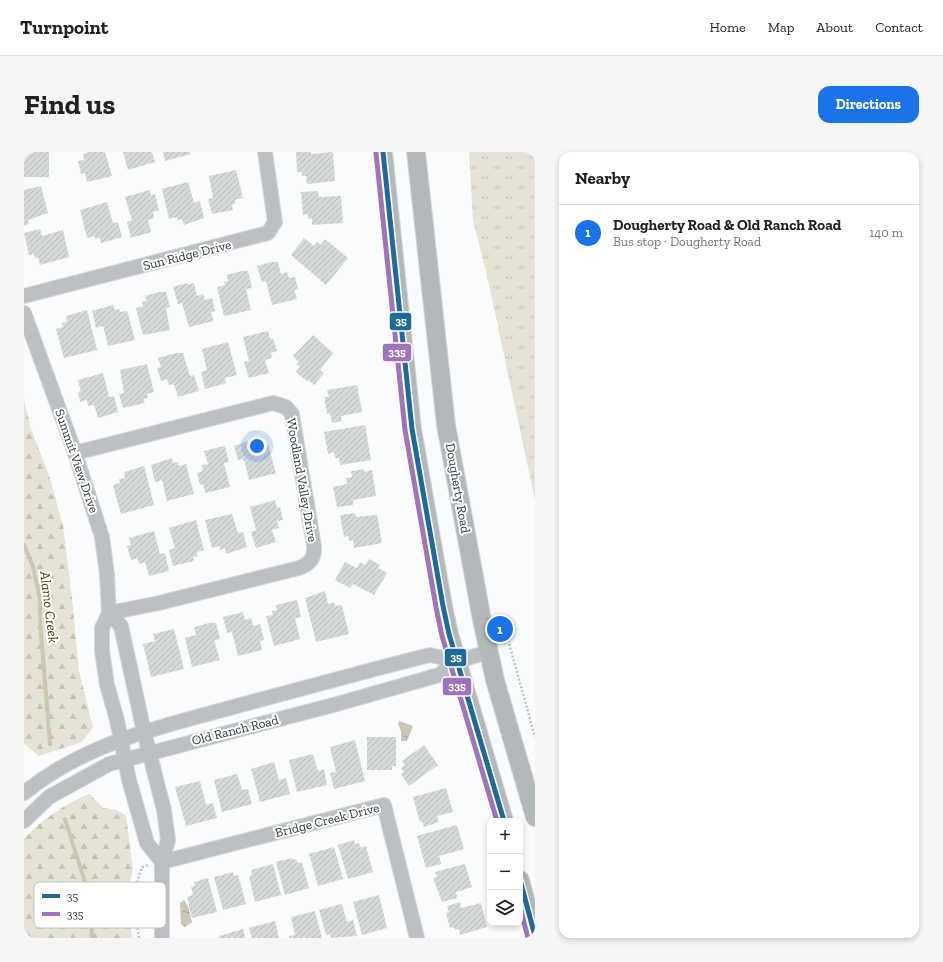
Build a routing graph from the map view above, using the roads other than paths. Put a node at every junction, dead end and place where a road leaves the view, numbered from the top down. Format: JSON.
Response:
{"nodes":[{"id":1,"x":265,"y":152,"type":"edge"},
{"id":2,"x":383,"y":152,"type":"edge"},
{"id":3,"x":416,"y":152,"type":"edge"},
{"id":4,"x":24,"y":296,"type":"edge"},
{"id":5,"x":24,"y":313,"type":"edge"},
{"id":6,"x":75,"y":453,"type":"junction"},
{"id":7,"x":109,"y":613,"type":"junction"},
{"id":8,"x":489,"y":652,"type":"junction"},
{"id":9,"x":457,"y":661,"type":"junction"},
{"id":10,"x":144,"y":732,"type":"junction"},
{"id":11,"x":120,"y":739,"type":"junction"},
{"id":12,"x":149,"y":752,"type":"junction"},
{"id":13,"x":125,"y":759,"type":"junction"},
{"id":14,"x":24,"y":792,"type":"edge"},
{"id":15,"x":535,"y":817,"type":"edge"},
{"id":16,"x":503,"y":818,"type":"edge"},
{"id":17,"x":24,"y":821,"type":"edge"},
{"id":18,"x":162,"y":862,"type":"junction"},
{"id":19,"x":162,"y":882,"type":"edge"},
{"id":20,"x":523,"y":890,"type":"edge"},
{"id":21,"x":535,"y":936,"type":"edge"},
{"id":22,"x":417,"y":938,"type":"edge"}],
"edges":[{"from":1,"to":4,"type":"street","name":"Sun Ridge Drive"},
{"from":2,"to":9,"type":"main road"},
{"from":3,"to":8,"type":"main road","name":"Dougherty Road"},
{"from":5,"to":6,"type":"street","name":"Summit View Drive"},
{"from":6,"to":7,"type":"street","name":"Summit View Drive"},
{"from":6,"to":7,"type":"street","name":"Woodland Valley Drive"},
{"from":7,"to":10,"type":"street"},
{"from":7,"to":11,"type":"street","name":"Summit View Drive"},
{"from":8,"to":9,"type":"street","name":"Old Ranch Road"},
{"from":8,"to":15,"type":"main road","name":"Dougherty Road"},
{"from":9,"to":10,"type":"street","name":"Old Ranch Road"},
{"from":9,"to":12,"type":"street","name":"Old Ranch Road"},
{"from":9,"to":16,"type":"main road"},
{"from":10,"to":11,"type":"street","name":"Old Ranch Road"},
{"from":10,"to":12,"type":"street"},
{"from":11,"to":13,"type":"street","name":"Summit View Drive"},
{"from":11,"to":14,"type":"street","name":"Old Ranch Road"},
{"from":12,"to":13,"type":"street","name":"Old Ranch Road"},
{"from":12,"to":18,"type":"street"},
{"from":13,"to":17,"type":"street","name":"Old Ranch Road"},
{"from":13,"to":18,"type":"street","name":"Summit View Drive"},
{"from":18,"to":19,"type":"street"},
{"from":18,"to":22,"type":"street","name":"Bridge Creek Drive"},
{"from":20,"to":21,"type":"main road"}]}
